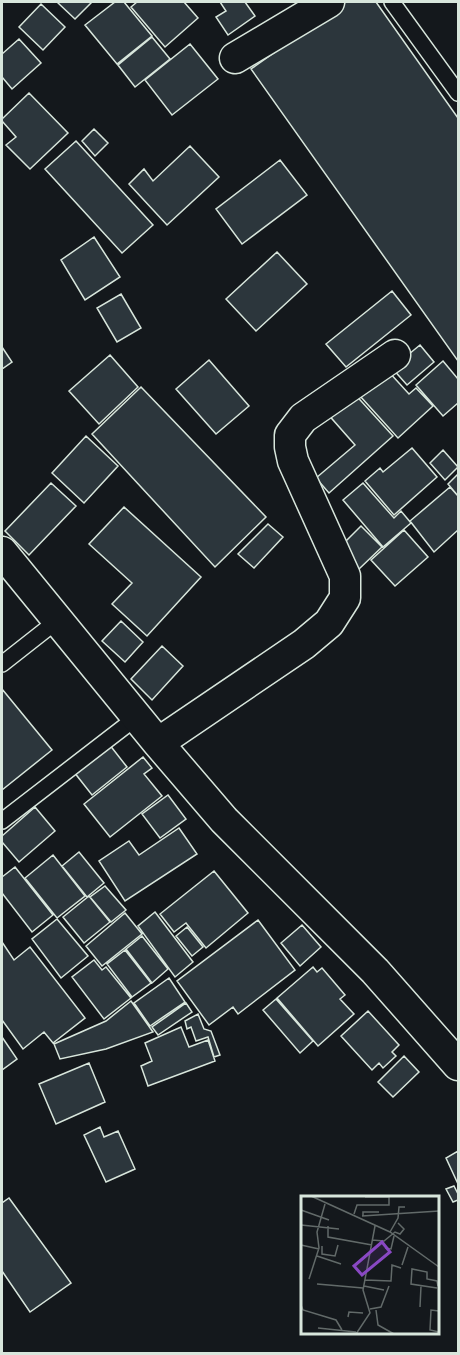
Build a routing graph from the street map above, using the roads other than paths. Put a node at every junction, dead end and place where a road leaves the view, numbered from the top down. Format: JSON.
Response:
{"nodes":[{"id":1,"x":329,"y":2,"type":"edge"},
{"id":2,"x":392,"y":2,"type":"edge"},
{"id":3,"x":235,"y":58,"type":"dead end"},
{"id":4,"x":459,"y":93,"type":"edge"},
{"id":5,"x":395,"y":355,"type":"dead end"},
{"id":6,"x":2,"y":552,"type":"edge"},
{"id":7,"x":58,"y":620,"type":"junction"},
{"id":8,"x":2,"y":664,"type":"edge"},
{"id":9,"x":137,"y":717,"type":"junction"},
{"id":10,"x":158,"y":744,"type":"junction"},
{"id":11,"x":2,"y":821,"type":"edge"},
{"id":12,"x":459,"y":1065,"type":"edge"}],
"edges":[{"from":1,"to":3,"type":"street"},
{"from":2,"to":4,"type":"lane"},
{"from":5,"to":10,"type":"street"},
{"from":6,"to":7,"type":"street"},
{"from":7,"to":8,"type":"lane"},
{"from":7,"to":9,"type":"street"},
{"from":9,"to":10,"type":"street"},
{"from":9,"to":11,"type":"lane"},
{"from":10,"to":12,"type":"street"}]}
